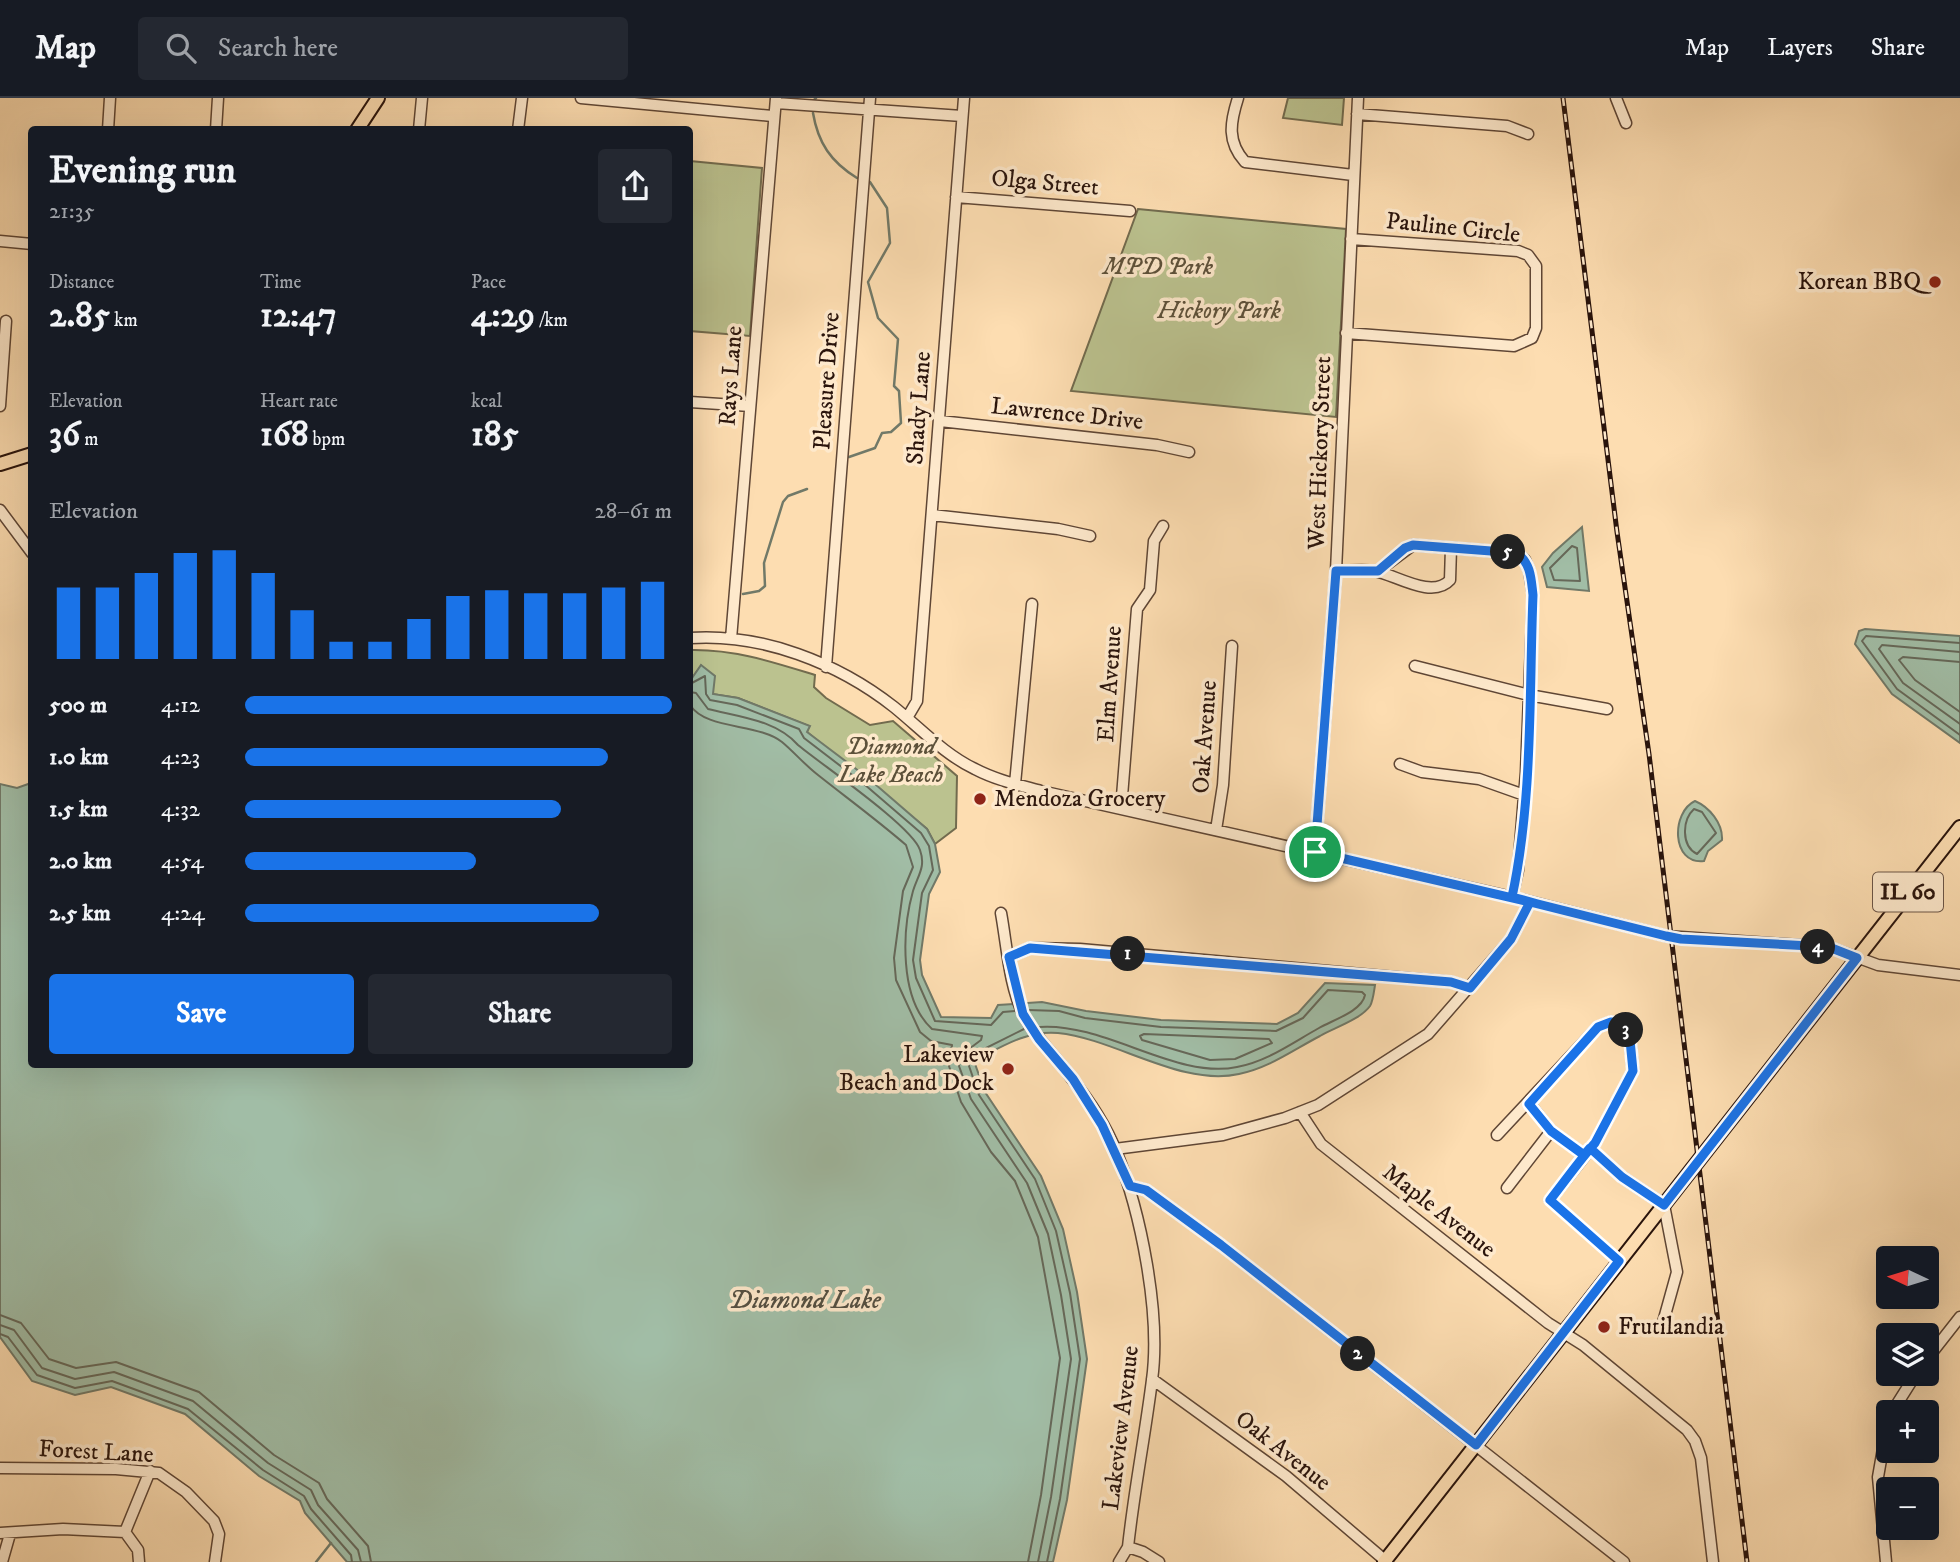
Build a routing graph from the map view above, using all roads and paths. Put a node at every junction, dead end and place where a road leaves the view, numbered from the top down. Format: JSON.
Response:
{"nodes":[{"id":1,"x":110,"y":98,"type":"edge"},
{"id":2,"x":218,"y":98,"type":"edge"},
{"id":3,"x":377,"y":98,"type":"edge"},
{"id":4,"x":422,"y":98,"type":"edge"},
{"id":5,"x":522,"y":98,"type":"edge"},
{"id":6,"x":581,"y":98,"type":"edge"},
{"id":7,"x":964,"y":98,"type":"edge"},
{"id":8,"x":1238,"y":98,"type":"edge"},
{"id":9,"x":1358,"y":98,"type":"edge"},
{"id":10,"x":1616,"y":98,"type":"edge"},
{"id":11,"x":776,"y":101,"type":"edge"},
{"id":12,"x":869,"y":103,"type":"edge"},
{"id":13,"x":1357,"y":114,"type":"junction"},
{"id":14,"x":772,"y":116,"type":"junction"},
{"id":15,"x":962,"y":116,"type":"junction"},
{"id":16,"x":1626,"y":123,"type":"dead end"},
{"id":17,"x":108,"y":126,"type":"edge"},
{"id":18,"x":216,"y":126,"type":"edge"},
{"id":19,"x":360,"y":126,"type":"edge"},
{"id":20,"x":419,"y":126,"type":"edge"},
{"id":21,"x":518,"y":126,"type":"edge"},
{"id":22,"x":1528,"y":134,"type":"dead end"},
{"id":23,"x":1353,"y":175,"type":"junction"},
{"id":24,"x":956,"y":197,"type":"junction"},
{"id":25,"x":1130,"y":211,"type":"dead end"},
{"id":26,"x":1351,"y":239,"type":"junction"},
{"id":27,"x":0,"y":241,"type":"edge"},
{"id":28,"x":28,"y":244,"type":"edge"},
{"id":29,"x":6,"y":321,"type":"dead end"},
{"id":30,"x":1346,"y":333,"type":"junction"},
{"id":31,"x":693,"y":402,"type":"edge"},
{"id":32,"x":0,"y":406,"type":"edge"},
{"id":33,"x":750,"y":406,"type":"junction"},
{"id":34,"x":940,"y":421,"type":"junction"},
{"id":35,"x":1189,"y":452,"type":"dead end"},
{"id":36,"x":28,"y":455,"type":"edge"},
{"id":37,"x":0,"y":464,"type":"edge"},
{"id":38,"x":0,"y":510,"type":"edge"},
{"id":39,"x":932,"y":515,"type":"junction"},
{"id":40,"x":1163,"y":526,"type":"dead end"},
{"id":41,"x":1090,"y":536,"type":"dead end"},
{"id":42,"x":28,"y":548,"type":"edge"},
{"id":43,"x":1451,"y":548,"type":"junction"},
{"id":44,"x":1336,"y":571,"type":"junction"},
{"id":45,"x":1378,"y":571,"type":"junction"},
{"id":46,"x":1032,"y":604,"type":"dead end"},
{"id":47,"x":693,"y":638,"type":"edge"},
{"id":48,"x":731,"y":639,"type":"junction"},
{"id":49,"x":1232,"y":646,"type":"dead end"},
{"id":50,"x":1415,"y":666,"type":"dead end"},
{"id":51,"x":826,"y":667,"type":"junction"},
{"id":52,"x":1529,"y":695,"type":"junction"},
{"id":53,"x":1607,"y":709,"type":"dead end"},
{"id":54,"x":907,"y":718,"type":"junction"},
{"id":55,"x":1400,"y":764,"type":"dead end"},
{"id":56,"x":1016,"y":784,"type":"junction"},
{"id":57,"x":1524,"y":794,"type":"junction"},
{"id":58,"x":1121,"y":809,"type":"junction"},
{"id":59,"x":1960,"y":827,"type":"edge"},
{"id":60,"x":1216,"y":830,"type":"junction"},
{"id":61,"x":1315,"y":852,"type":"junction"},
{"id":62,"x":1512,"y":897,"type":"junction"},
{"id":63,"x":1530,"y":902,"type":"junction"},
{"id":64,"x":1001,"y":913,"type":"dead end"},
{"id":65,"x":1009,"y":957,"type":"junction"},
{"id":66,"x":1857,"y":958,"type":"junction"},
{"id":67,"x":1960,"y":975,"type":"edge"},
{"id":68,"x":1470,"y":988,"type":"junction"},
{"id":69,"x":1529,"y":1104,"type":"junction"},
{"id":70,"x":1300,"y":1112,"type":"junction"},
{"id":71,"x":1551,"y":1131,"type":"junction"},
{"id":72,"x":1497,"y":1135,"type":"dead end"},
{"id":73,"x":1115,"y":1149,"type":"junction"},
{"id":74,"x":1587,"y":1152,"type":"junction"},
{"id":75,"x":1130,"y":1186,"type":"junction"},
{"id":76,"x":1507,"y":1188,"type":"dead end"},
{"id":77,"x":1664,"y":1205,"type":"junction"},
{"id":78,"x":1619,"y":1261,"type":"junction"},
{"id":79,"x":1960,"y":1317,"type":"edge"},
{"id":80,"x":1662,"y":1326,"type":"dead end"},
{"id":81,"x":1563,"y":1332,"type":"junction"},
{"id":82,"x":1939,"y":1344,"type":"edge"},
{"id":83,"x":1152,"y":1379,"type":"junction"},
{"id":84,"x":1476,"y":1445,"type":"junction"},
{"id":85,"x":1880,"y":1463,"type":"edge"},
{"id":86,"x":0,"y":1468,"type":"edge"},
{"id":87,"x":150,"y":1471,"type":"junction"},
{"id":88,"x":125,"y":1532,"type":"junction"},
{"id":89,"x":5,"y":1534,"type":"edge"},
{"id":90,"x":1128,"y":1547,"type":"junction"},
{"id":91,"x":2,"y":1562,"type":"edge"},
{"id":92,"x":139,"y":1562,"type":"edge"},
{"id":93,"x":215,"y":1562,"type":"edge"},
{"id":94,"x":1119,"y":1562,"type":"edge"},
{"id":95,"x":1159,"y":1562,"type":"edge"},
{"id":96,"x":1386,"y":1562,"type":"edge"},
{"id":97,"x":1624,"y":1562,"type":"edge"},
{"id":98,"x":1713,"y":1562,"type":"edge"},
{"id":99,"x":1886,"y":1562,"type":"edge"}],
"edges":[{"from":1,"to":17,"type":"street"},
{"from":2,"to":18,"type":"street"},
{"from":3,"to":19,"type":"main road"},
{"from":4,"to":20,"type":"street"},
{"from":5,"to":21,"type":"street"},
{"from":6,"to":14,"type":"street"},
{"from":7,"to":15,"type":"street","name":"Shady Lane"},
{"from":8,"to":23,"type":"street"},
{"from":9,"to":13,"type":"street","name":"West Hickory Street"},
{"from":10,"to":16,"type":"street"},
{"from":11,"to":12,"type":"street"},
{"from":11,"to":14,"type":"street","name":"Rays Lane"},
{"from":12,"to":15,"type":"street"},
{"from":12,"to":51,"type":"street","name":"Pleasure Drive"},
{"from":13,"to":22,"type":"street"},
{"from":13,"to":23,"type":"street","name":"West Hickory Street"},
{"from":14,"to":33,"type":"street","name":"Rays Lane"},
{"from":15,"to":24,"type":"street","name":"Shady Lane"},
{"from":23,"to":26,"type":"street","name":"West Hickory Street"},
{"from":24,"to":25,"type":"street","name":"Olga Street"},
{"from":24,"to":34,"type":"street","name":"Shady Lane"},
{"from":26,"to":30,"type":"street","name":"West Hickory Street"},
{"from":26,"to":30,"type":"street","name":"Pauline Circle"},
{"from":27,"to":28,"type":"street"},
{"from":29,"to":32,"type":"street"},
{"from":30,"to":44,"type":"street","name":"West Hickory Street"},
{"from":31,"to":33,"type":"street"},
{"from":33,"to":48,"type":"street","name":"Rays Lane"},
{"from":34,"to":35,"type":"street","name":"Lawrence Drive"},
{"from":34,"to":39,"type":"street","name":"Shady Lane"},
{"from":36,"to":37,"type":"main road"},
{"from":38,"to":42,"type":"street"},
{"from":39,"to":41,"type":"street"},
{"from":39,"to":54,"type":"street","name":"Shady Lane"},
{"from":40,"to":58,"type":"street","name":"Elm Avenue"},
{"from":43,"to":45,"type":"street"},
{"from":43,"to":45,"type":"street"},
{"from":43,"to":52,"type":"street"},
{"from":44,"to":45,"type":"street"},
{"from":44,"to":61,"type":"street","name":"West Hickory Street"},
{"from":46,"to":56,"type":"street"},
{"from":47,"to":48,"type":"street"},
{"from":48,"to":51,"type":"street"},
{"from":49,"to":60,"type":"street","name":"Oak Avenue"},
{"from":50,"to":52,"type":"street"},
{"from":51,"to":54,"type":"street"},
{"from":52,"to":53,"type":"street"},
{"from":52,"to":57,"type":"street"},
{"from":54,"to":56,"type":"street"},
{"from":55,"to":57,"type":"street"},
{"from":56,"to":58,"type":"street"},
{"from":57,"to":62,"type":"street"},
{"from":58,"to":60,"type":"street"},
{"from":59,"to":66,"type":"main road","number":"IL 60"},
{"from":60,"to":61,"type":"street"},
{"from":61,"to":62,"type":"street"},
{"from":62,"to":63,"type":"street"},
{"from":63,"to":66,"type":"street"},
{"from":63,"to":68,"type":"street"},
{"from":64,"to":65,"type":"street","name":"Lakeview Avenue"},
{"from":65,"to":68,"type":"street"},
{"from":65,"to":73,"type":"street","name":"Lakeview Avenue"},
{"from":66,"to":67,"type":"street"},
{"from":66,"to":77,"type":"main road","number":"IL 60"},
{"from":68,"to":70,"type":"street"},
{"from":69,"to":71,"type":"street"},
{"from":69,"to":72,"type":"street"},
{"from":69,"to":74,"type":"street"},
{"from":70,"to":73,"type":"street"},
{"from":70,"to":81,"type":"street","name":"Maple Avenue"},
{"from":71,"to":74,"type":"street"},
{"from":71,"to":76,"type":"street"},
{"from":73,"to":75,"type":"street","name":"Lakeview Avenue"},
{"from":74,"to":77,"type":"street"},
{"from":74,"to":78,"type":"street"},
{"from":75,"to":83,"type":"street","name":"Lakeview Avenue"},
{"from":75,"to":84,"type":"street"},
{"from":77,"to":78,"type":"main road","number":"IL 60"},
{"from":77,"to":80,"type":"street"},
{"from":78,"to":81,"type":"main road","number":"IL 60"},
{"from":79,"to":82,"type":"street"},
{"from":81,"to":84,"type":"main road","number":"IL 60"},
{"from":81,"to":98,"type":"street","name":"Maple Avenue"},
{"from":83,"to":90,"type":"street","name":"Lakeview Avenue"},
{"from":83,"to":96,"type":"street","name":"Oak Avenue"},
{"from":84,"to":96,"type":"main road","number":"IL 60"},
{"from":84,"to":97,"type":"street"},
{"from":85,"to":99,"type":"street"},
{"from":86,"to":87,"type":"street","name":"Forest Lane"},
{"from":87,"to":88,"type":"street"},
{"from":87,"to":93,"type":"street","name":"Forest Lane"},
{"from":88,"to":89,"type":"street"},
{"from":88,"to":92,"type":"street"},
{"from":89,"to":91,"type":"street"},
{"from":90,"to":94,"type":"street","name":"Lakeview Avenue"},
{"from":90,"to":95,"type":"street"}]}
